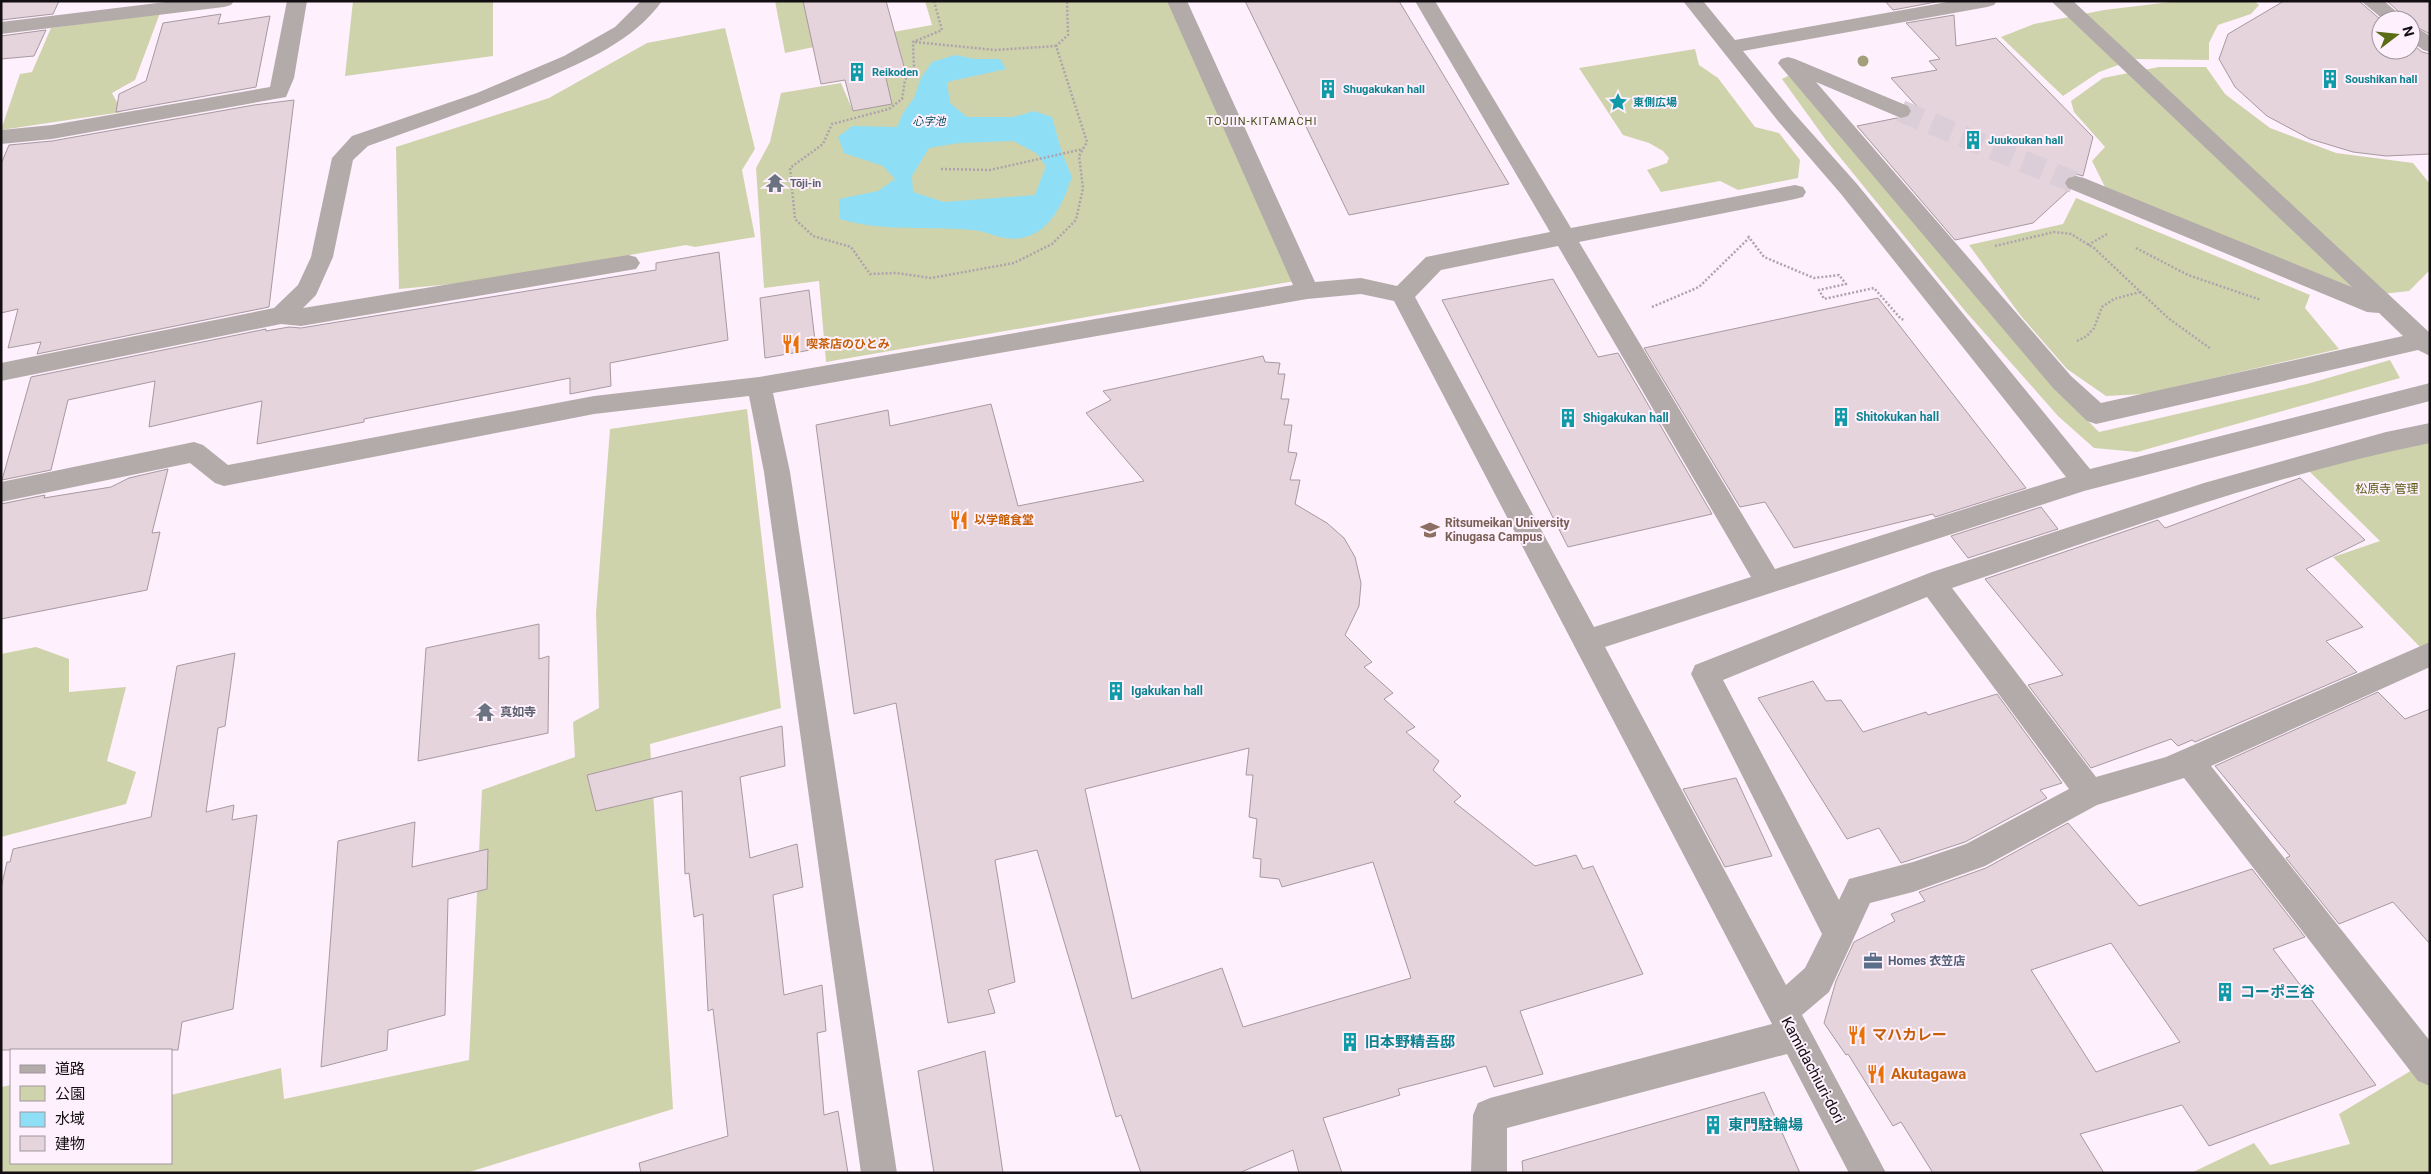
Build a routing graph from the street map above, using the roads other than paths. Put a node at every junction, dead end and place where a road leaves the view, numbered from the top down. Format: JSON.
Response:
{"nodes":[{"id":1,"x":224,"y":1,"type":"edge"},
{"id":2,"x":297,"y":1,"type":"edge"},
{"id":3,"x":652,"y":1,"type":"edge"},
{"id":4,"x":1177,"y":1,"type":"edge"},
{"id":5,"x":1424,"y":1,"type":"edge"},
{"id":6,"x":1693,"y":1,"type":"edge"},
{"id":7,"x":1987,"y":1,"type":"edge"},
{"id":8,"x":2061,"y":1,"type":"edge"},
{"id":9,"x":2371,"y":1,"type":"edge"},
{"id":10,"x":2383,"y":10,"type":"edge"},
{"id":11,"x":1,"y":28,"type":"edge"},
{"id":12,"x":1731,"y":47,"type":"junction"},
{"id":13,"x":1788,"y":63,"type":"junction"},
{"id":14,"x":1901,"y":111,"type":"tunnel mouth"},
{"id":15,"x":1,"y":137,"type":"edge"},
{"id":16,"x":2076,"y":183,"type":"tunnel mouth"},
{"id":17,"x":1795,"y":192,"type":"dead end"},
{"id":18,"x":1564,"y":237,"type":"junction"},
{"id":19,"x":628,"y":263,"type":"dead end"},
{"id":20,"x":1307,"y":291,"type":"junction"},
{"id":21,"x":1402,"y":294,"type":"junction"},
{"id":22,"x":2395,"y":314,"type":"junction"},
{"id":23,"x":281,"y":315,"type":"junction"},
{"id":24,"x":2426,"y":343,"type":"edge"},
{"id":25,"x":1,"y":372,"type":"edge"},
{"id":26,"x":759,"y":386,"type":"junction"},
{"id":27,"x":2430,"y":392,"type":"edge"},
{"id":28,"x":2430,"y":433,"type":"edge"},
{"id":29,"x":2084,"y":481,"type":"junction"},
{"id":30,"x":1,"y":492,"type":"edge"},
{"id":31,"x":1768,"y":581,"type":"junction"},
{"id":32,"x":1932,"y":583,"type":"junction"},
{"id":33,"x":1586,"y":641,"type":"junction"},
{"id":34,"x":2430,"y":654,"type":"edge"},
{"id":35,"x":2189,"y":762,"type":"junction"},
{"id":36,"x":2090,"y":793,"type":"junction"},
{"id":37,"x":1839,"y":933,"type":"junction"},
{"id":38,"x":1788,"y":1023,"type":"junction"},
{"id":39,"x":2430,"y":1069,"type":"edge"},
{"id":40,"x":879,"y":1173,"type":"edge"},
{"id":41,"x":1490,"y":1173,"type":"edge"},
{"id":42,"x":1868,"y":1173,"type":"edge"}],
"edges":[{"from":1,"to":11,"type":"street"},
{"from":2,"to":15,"type":"street"},
{"from":3,"to":23,"type":"street"},
{"from":4,"to":20,"type":"street"},
{"from":5,"to":18,"type":"street"},
{"from":6,"to":12,"type":"street"},
{"from":7,"to":12,"type":"street"},
{"from":8,"to":22,"type":"street"},
{"from":9,"to":10,"type":"street"},
{"from":12,"to":13,"type":"street"},
{"from":12,"to":29,"type":"street"},
{"from":13,"to":14,"type":"street"},
{"from":13,"to":24,"type":"street"},
{"from":16,"to":22,"type":"street"},
{"from":17,"to":18,"type":"street"},
{"from":18,"to":21,"type":"street"},
{"from":18,"to":31,"type":"street"},
{"from":19,"to":23,"type":"street"},
{"from":20,"to":21,"type":"street"},
{"from":20,"to":26,"type":"street"},
{"from":21,"to":33,"type":"street","name":"Kamidachiuri-dori"},
{"from":22,"to":24,"type":"street"},
{"from":23,"to":25,"type":"street"},
{"from":26,"to":30,"type":"street"},
{"from":26,"to":40,"type":"street"},
{"from":27,"to":29,"type":"street"},
{"from":28,"to":32,"type":"street"},
{"from":29,"to":31,"type":"street"},
{"from":31,"to":33,"type":"street"},
{"from":32,"to":36,"type":"street"},
{"from":32,"to":37,"type":"street"},
{"from":33,"to":38,"type":"street","name":"Kamidachiuri-dori"},
{"from":34,"to":35,"type":"street"},
{"from":35,"to":36,"type":"street"},
{"from":35,"to":39,"type":"street"},
{"from":36,"to":37,"type":"street"},
{"from":37,"to":38,"type":"street"},
{"from":38,"to":41,"type":"street"},
{"from":38,"to":42,"type":"street","name":"Kamidachiuri-dori"}]}
